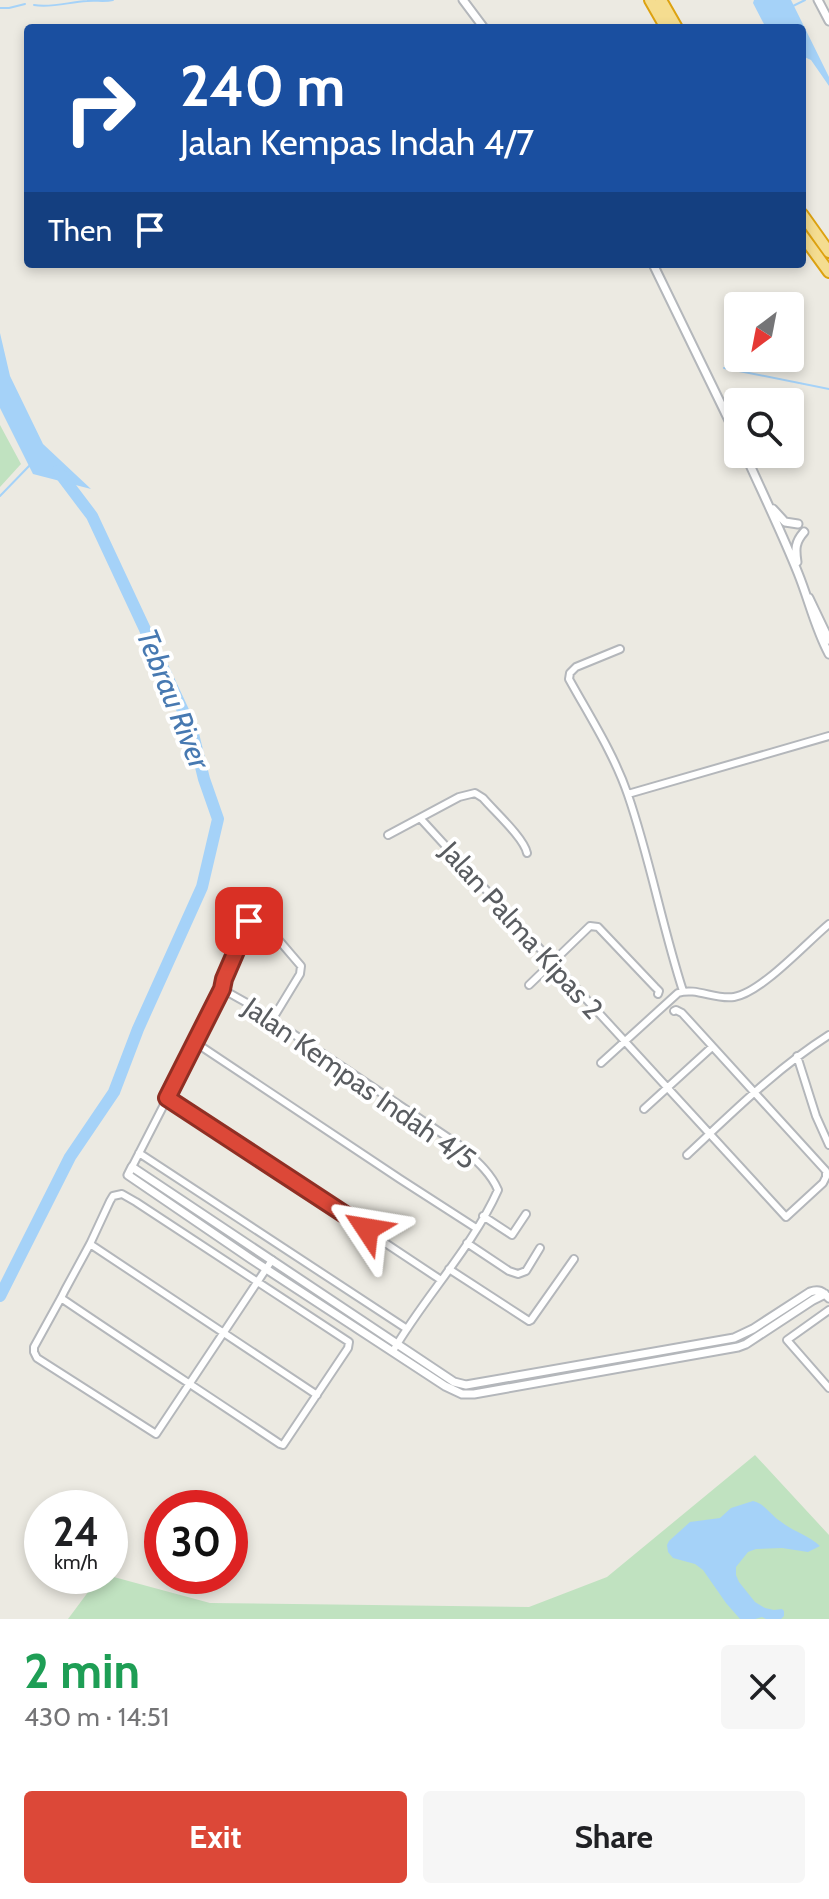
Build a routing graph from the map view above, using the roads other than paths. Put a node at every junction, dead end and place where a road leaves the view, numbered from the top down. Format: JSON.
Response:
{"nodes":[{"id":1,"x":463,"y":0,"type":"edge"},
{"id":2,"x":650,"y":0,"type":"edge"},
{"id":3,"x":661,"y":0,"type":"edge"},
{"id":4,"x":818,"y":0,"type":"edge"},
{"id":5,"x":829,"y":21,"type":"edge"},
{"id":6,"x":481,"y":24,"type":"edge"},
{"id":7,"x":664,"y":24,"type":"edge"},
{"id":8,"x":675,"y":24,"type":"edge"},
{"id":9,"x":806,"y":220,"type":"edge"},
{"id":10,"x":806,"y":240,"type":"edge"},
{"id":11,"x":829,"y":252,"type":"edge"},
{"id":12,"x":655,"y":268,"type":"edge"},
{"id":13,"x":829,"y":272,"type":"edge"},
{"id":14,"x":724,"y":410,"type":"edge"},
{"id":15,"x":751,"y":468,"type":"edge"},
{"id":16,"x":765,"y":498,"type":"junction"},
{"id":17,"x":798,"y":524,"type":"dead end"},
{"id":18,"x":804,"y":532,"type":"dead end"},
{"id":19,"x":798,"y":573,"type":"junction"},
{"id":20,"x":806,"y":593,"type":"junction"},
{"id":21,"x":829,"y":640,"type":"edge"},
{"id":22,"x":620,"y":649,"type":"dead end"},
{"id":23,"x":829,"y":654,"type":"edge"},
{"id":24,"x":829,"y":736,"type":"edge"},
{"id":25,"x":628,"y":794,"type":"junction"},
{"id":26,"x":420,"y":818,"type":"junction"},
{"id":27,"x":388,"y":835,"type":"dead end"},
{"id":28,"x":527,"y":853,"type":"dead end"},
{"id":29,"x":829,"y":924,"type":"edge"},
{"id":30,"x":552,"y":963,"type":"junction"},
{"id":31,"x":529,"y":985,"type":"dead end"},
{"id":32,"x":222,"y":989,"type":"junction"},
{"id":33,"x":683,"y":991,"type":"junction"},
{"id":34,"x":658,"y":994,"type":"dead end"},
{"id":35,"x":674,"y":1011,"type":"dead end"},
{"id":36,"x":272,"y":1020,"type":"junction"},
{"id":37,"x":829,"y":1035,"type":"edge"},
{"id":38,"x":624,"y":1042,"type":"junction"},
{"id":39,"x":196,"y":1043,"type":"junction"},
{"id":40,"x":712,"y":1047,"type":"junction"},
{"id":41,"x":797,"y":1056,"type":"junction"},
{"id":42,"x":601,"y":1063,"type":"dead end"},
{"id":43,"x":667,"y":1088,"type":"junction"},
{"id":44,"x":754,"y":1092,"type":"junction"},
{"id":45,"x":167,"y":1098,"type":"junction"},
{"id":46,"x":644,"y":1109,"type":"dead end"},
{"id":47,"x":709,"y":1134,"type":"junction"},
{"id":48,"x":829,"y":1145,"type":"edge"},
{"id":49,"x":139,"y":1153,"type":"junction"},
{"id":50,"x":687,"y":1155,"type":"dead end"},
{"id":51,"x":132,"y":1167,"type":"junction"},
{"id":52,"x":526,"y":1214,"type":"dead end"},
{"id":53,"x":483,"y":1216,"type":"junction"},
{"id":54,"x":476,"y":1228,"type":"junction"},
{"id":55,"x":467,"y":1243,"type":"junction"},
{"id":56,"x":90,"y":1244,"type":"junction"},
{"id":57,"x":540,"y":1248,"type":"dead end"},
{"id":58,"x":574,"y":1259,"type":"dead end"},
{"id":59,"x":272,"y":1260,"type":"junction"},
{"id":60,"x":266,"y":1269,"type":"junction"},
{"id":61,"x":449,"y":1269,"type":"junction"},
{"id":62,"x":441,"y":1280,"type":"junction"},
{"id":63,"x":257,"y":1282,"type":"junction"},
{"id":64,"x":827,"y":1296,"type":"edge"},
{"id":65,"x":61,"y":1298,"type":"junction"},
{"id":66,"x":829,"y":1310,"type":"edge"},
{"id":67,"x":407,"y":1329,"type":"junction"},
{"id":68,"x":224,"y":1333,"type":"junction"},
{"id":69,"x":396,"y":1347,"type":"junction"},
{"id":70,"x":592,"y":1363,"type":"junction"},
{"id":71,"x":595,"y":1373,"type":"junction"},
{"id":72,"x":190,"y":1384,"type":"junction"},
{"id":73,"x":829,"y":1388,"type":"edge"},
{"id":74,"x":317,"y":1395,"type":"junction"}],
"edges":[{"from":1,"to":6,"type":"street"},
{"from":2,"to":7,"type":"highway"},
{"from":3,"to":8,"type":"highway"},
{"from":4,"to":5,"type":"street"},
{"from":9,"to":11,"type":"highway"},
{"from":10,"to":13,"type":"highway"},
{"from":12,"to":14,"type":"street"},
{"from":15,"to":16,"type":"street"},
{"from":16,"to":17,"type":"street"},
{"from":16,"to":19,"type":"street"},
{"from":18,"to":19,"type":"street"},
{"from":19,"to":20,"type":"street"},
{"from":20,"to":21,"type":"street"},
{"from":20,"to":23,"type":"street"},
{"from":22,"to":25,"type":"street"},
{"from":24,"to":25,"type":"street"},
{"from":25,"to":33,"type":"street"},
{"from":26,"to":27,"type":"street"},
{"from":26,"to":28,"type":"street"},
{"from":26,"to":30,"type":"street","name":"Jalan Palma Kipas 2"},
{"from":29,"to":33,"type":"street"},
{"from":30,"to":31,"type":"street"},
{"from":30,"to":34,"type":"street"},
{"from":30,"to":38,"type":"street","name":"Jalan Palma Kipas 2"},
{"from":32,"to":36,"type":"street","name":"Jalan Kempas Indah 4/5"},
{"from":32,"to":36,"type":"street"},
{"from":32,"to":39,"type":"street"},
{"from":33,"to":38,"type":"street"},
{"from":35,"to":40,"type":"street"},
{"from":36,"to":53,"type":"street","name":"Jalan Kempas Indah 4/5"},
{"from":37,"to":41,"type":"street"},
{"from":38,"to":42,"type":"street"},
{"from":38,"to":43,"type":"street","name":"Jalan Palma Kipas 2"},
{"from":39,"to":45,"type":"street"},
{"from":39,"to":54,"type":"street"},
{"from":40,"to":43,"type":"street"},
{"from":40,"to":44,"type":"street"},
{"from":41,"to":44,"type":"street"},
{"from":41,"to":48,"type":"street"},
{"from":43,"to":46,"type":"street"},
{"from":43,"to":47,"type":"street","name":"Jalan Palma Kipas 2"},
{"from":44,"to":47,"type":"street"},
{"from":44,"to":47,"type":"street","name":"Jalan Palma Kipas 2"},
{"from":45,"to":49,"type":"street"},
{"from":45,"to":62,"type":"street"},
{"from":47,"to":50,"type":"street"},
{"from":49,"to":51,"type":"street"},
{"from":49,"to":67,"type":"street"},
{"from":51,"to":59,"type":"street"},
{"from":51,"to":60,"type":"street"},
{"from":52,"to":53,"type":"street"},
{"from":53,"to":54,"type":"street"},
{"from":54,"to":55,"type":"street"},
{"from":55,"to":57,"type":"street"},
{"from":55,"to":61,"type":"street"},
{"from":56,"to":63,"type":"street"},
{"from":56,"to":65,"type":"street"},
{"from":56,"to":68,"type":"street"},
{"from":58,"to":61,"type":"street"},
{"from":59,"to":60,"type":"street"},
{"from":59,"to":69,"type":"street"},
{"from":60,"to":63,"type":"street"},
{"from":60,"to":69,"type":"street"},
{"from":61,"to":62,"type":"street"},
{"from":62,"to":67,"type":"street"},
{"from":63,"to":68,"type":"street"},
{"from":63,"to":74,"type":"street"},
{"from":64,"to":70,"type":"street"},
{"from":64,"to":71,"type":"street"},
{"from":65,"to":72,"type":"street"},
{"from":65,"to":72,"type":"street"},
{"from":66,"to":73,"type":"street"},
{"from":67,"to":69,"type":"street"},
{"from":68,"to":72,"type":"street"},
{"from":68,"to":74,"type":"street"},
{"from":69,"to":70,"type":"street"},
{"from":69,"to":71,"type":"street"},
{"from":70,"to":71,"type":"street"},
{"from":72,"to":74,"type":"street"}]}
